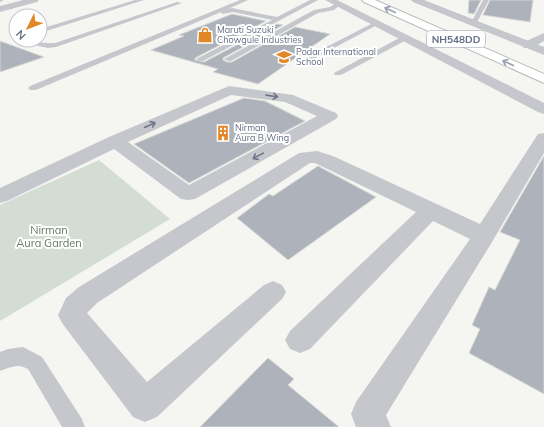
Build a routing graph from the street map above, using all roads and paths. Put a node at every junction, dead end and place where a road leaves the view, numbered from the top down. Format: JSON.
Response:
{"nodes":[{"id":1,"x":34,"y":0,"type":"edge"},
{"id":2,"x":123,"y":0,"type":"edge"},
{"id":3,"x":141,"y":0,"type":"edge"},
{"id":4,"x":245,"y":0,"type":"edge"},
{"id":5,"x":316,"y":0,"type":"edge"},
{"id":6,"x":367,"y":0,"type":"edge"},
{"id":7,"x":416,"y":0,"type":"edge"},
{"id":8,"x":486,"y":0,"type":"edge"},
{"id":9,"x":334,"y":2,"type":"edge"},
{"id":10,"x":179,"y":3,"type":"dead end"},
{"id":11,"x":403,"y":3,"type":"dead end"},
{"id":12,"x":102,"y":7,"type":"dead end"},
{"id":13,"x":0,"y":9,"type":"edge"},
{"id":14,"x":279,"y":19,"type":"junction"},
{"id":15,"x":377,"y":23,"type":"junction"},
{"id":16,"x":474,"y":23,"type":"junction"},
{"id":17,"x":48,"y":29,"type":"edge"},
{"id":18,"x":544,"y":36,"type":"edge"},
{"id":19,"x":406,"y":38,"type":"junction"},
{"id":20,"x":48,"y":46,"type":"edge"},
{"id":21,"x":141,"y":49,"type":"dead end"},
{"id":22,"x":526,"y":50,"type":"junction"},
{"id":23,"x":544,"y":51,"type":"edge"},
{"id":24,"x":200,"y":59,"type":"dead end"},
{"id":25,"x":228,"y":59,"type":"dead end"},
{"id":26,"x":301,"y":62,"type":"dead end"},
{"id":27,"x":338,"y":73,"type":"dead end"},
{"id":28,"x":544,"y":79,"type":"edge"},
{"id":29,"x":33,"y":88,"type":"dead end"},
{"id":30,"x":544,"y":109,"type":"edge"},
{"id":31,"x":544,"y":138,"type":"edge"},
{"id":32,"x":115,"y":141,"type":"junction"},
{"id":33,"x":0,"y":196,"type":"edge"},
{"id":34,"x":431,"y":210,"type":"junction"},
{"id":35,"x":484,"y":236,"type":"junction"},
{"id":36,"x":273,"y":292,"type":"dead end"},
{"id":37,"x":300,"y":340,"type":"dead end"},
{"id":38,"x":0,"y":362,"type":"edge"},
{"id":39,"x":74,"y":427,"type":"edge"},
{"id":40,"x":374,"y":427,"type":"edge"}],
"edges":[{"from":1,"to":13,"type":"street"},
{"from":2,"to":12,"type":"lane"},
{"from":3,"to":17,"type":"lane"},
{"from":4,"to":29,"type":"lane"},
{"from":5,"to":14,"type":"lane"},
{"from":28,"to":6,"type":"highway","number":"NH548DD","one_way":true},
{"from":7,"to":16,"type":"street"},
{"from":8,"to":16,"type":"lane"},
{"from":9,"to":15,"type":"street"},
{"from":9,"to":25,"type":"lane"},
{"from":10,"to":20,"type":"lane"},
{"from":11,"to":22,"type":"highway","number":"NH548DD"},
{"from":14,"to":21,"type":"lane"},
{"from":14,"to":24,"type":"lane"},
{"from":15,"to":19,"type":"street"},
{"from":15,"to":26,"type":"lane"},
{"from":16,"to":22,"type":"street"},
{"from":18,"to":22,"type":"street"},
{"from":19,"to":27,"type":"lane"},
{"from":19,"to":30,"type":"street"},
{"from":22,"to":23,"type":"street"},
{"from":31,"to":35,"type":"street"},
{"from":32,"to":32,"type":"street","one_way":true},
{"from":32,"to":33,"type":"street"},
{"from":34,"to":35,"type":"street"},
{"from":34,"to":36,"type":"street"},
{"from":34,"to":37,"type":"street"},
{"from":35,"to":40,"type":"street"},
{"from":38,"to":39,"type":"lane"}]}
